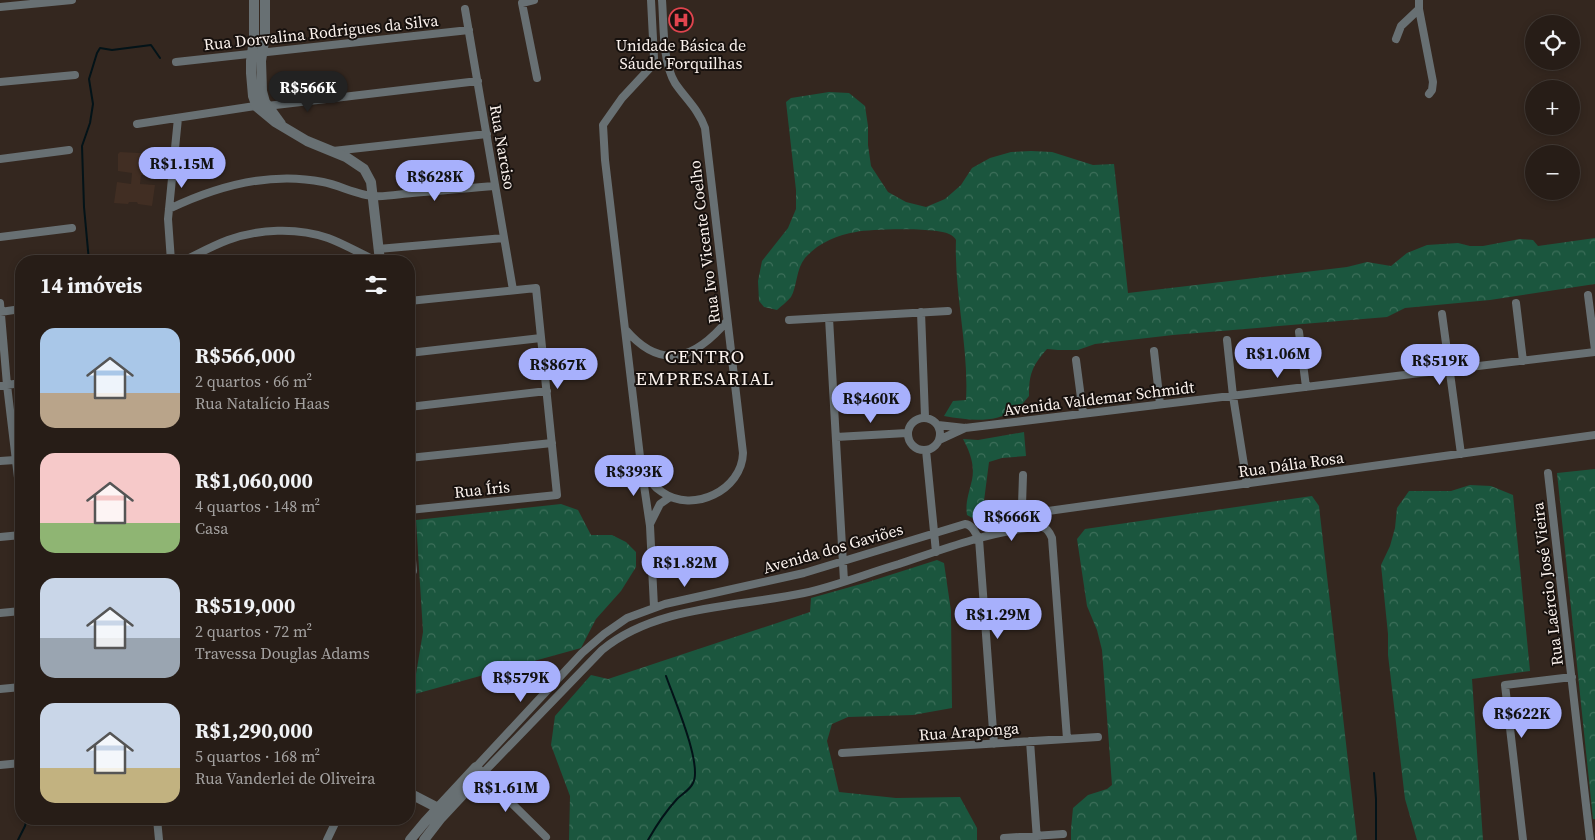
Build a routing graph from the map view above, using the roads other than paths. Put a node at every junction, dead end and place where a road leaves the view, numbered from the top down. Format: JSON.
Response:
{"nodes":[{"id":1,"x":72,"y":0,"type":"edge"},
{"id":2,"x":254,"y":0,"type":"edge"},
{"id":3,"x":265,"y":0,"type":"edge"},
{"id":4,"x":534,"y":0,"type":"edge"},
{"id":5,"x":651,"y":0,"type":"edge"},
{"id":6,"x":662,"y":0,"type":"edge"},
{"id":7,"x":1419,"y":0,"type":"edge"},
{"id":8,"x":0,"y":7,"type":"edge"},
{"id":9,"x":465,"y":9,"type":"dead end"},
{"id":10,"x":1420,"y":9,"type":"junction"},
{"id":11,"x":469,"y":30,"type":"junction"},
{"id":12,"x":1396,"y":38,"type":"dead end"},
{"id":13,"x":263,"y":52,"type":"junction"},
{"id":14,"x":252,"y":54,"type":"junction"},
{"id":15,"x":176,"y":62,"type":"dead end"},
{"id":16,"x":652,"y":65,"type":"junction"},
{"id":17,"x":668,"y":65,"type":"junction"},
{"id":18,"x":75,"y":75,"type":"dead end"},
{"id":19,"x":537,"y":78,"type":"dead end"},
{"id":20,"x":478,"y":81,"type":"junction"},
{"id":21,"x":0,"y":82,"type":"edge"},
{"id":22,"x":1429,"y":94,"type":"dead end"},
{"id":23,"x":257,"y":106,"type":"junction"},
{"id":24,"x":268,"y":106,"type":"junction"},
{"id":25,"x":178,"y":118,"type":"junction"},
{"id":26,"x":137,"y":124,"type":"dead end"},
{"id":27,"x":283,"y":126,"type":"junction"},
{"id":28,"x":486,"y":134,"type":"junction"},
{"id":29,"x":69,"y":150,"type":"dead end"},
{"id":30,"x":333,"y":151,"type":"junction"},
{"id":31,"x":0,"y":159,"type":"edge"},
{"id":32,"x":495,"y":186,"type":"junction"},
{"id":33,"x":373,"y":196,"type":"junction"},
{"id":34,"x":169,"y":209,"type":"junction"},
{"id":35,"x":72,"y":228,"type":"dead end"},
{"id":36,"x":0,"y":237,"type":"edge"},
{"id":37,"x":504,"y":238,"type":"junction"},
{"id":38,"x":378,"y":249,"type":"junction"},
{"id":39,"x":170,"y":255,"type":"edge"},
{"id":40,"x":195,"y":255,"type":"edge"},
{"id":41,"x":365,"y":255,"type":"edge"},
{"id":42,"x":378,"y":255,"type":"edge"},
{"id":43,"x":513,"y":290,"type":"junction"},
{"id":44,"x":1588,"y":295,"type":"dead end"},
{"id":45,"x":415,"y":300,"type":"edge"},
{"id":46,"x":0,"y":302,"type":"edge"},
{"id":47,"x":1516,"y":304,"type":"dead end"},
{"id":48,"x":15,"y":310,"type":"edge"},
{"id":49,"x":948,"y":311,"type":"dead end"},
{"id":50,"x":1,"y":312,"type":"edge"},
{"id":51,"x":921,"y":312,"type":"junction"},
{"id":52,"x":1442,"y":314,"type":"dead end"},
{"id":53,"x":829,"y":318,"type":"junction"},
{"id":54,"x":789,"y":320,"type":"dead end"},
{"id":55,"x":728,"y":321,"type":"junction"},
{"id":56,"x":626,"y":330,"type":"junction"},
{"id":57,"x":1299,"y":332,"type":"dead end"},
{"id":58,"x":541,"y":338,"type":"junction"},
{"id":59,"x":1227,"y":340,"type":"dead end"},
{"id":60,"x":1154,"y":351,"type":"dead end"},
{"id":61,"x":1595,"y":351,"type":"edge"},
{"id":62,"x":415,"y":352,"type":"edge"},
{"id":63,"x":1076,"y":360,"type":"dead end"},
{"id":64,"x":1523,"y":361,"type":"junction"},
{"id":65,"x":1450,"y":370,"type":"junction"},
{"id":66,"x":3,"y":385,"type":"edge"},
{"id":67,"x":1306,"y":387,"type":"junction"},
{"id":68,"x":547,"y":391,"type":"junction"},
{"id":69,"x":1233,"y":396,"type":"junction"},
{"id":70,"x":1160,"y":404,"type":"junction"},
{"id":71,"x":415,"y":406,"type":"edge"},
{"id":72,"x":1083,"y":414,"type":"junction"},
{"id":73,"x":925,"y":417,"type":"junction"},
{"id":74,"x":938,"y":425,"type":"junction"},
{"id":75,"x":965,"y":428,"type":"junction"},
{"id":76,"x":907,"y":433,"type":"junction"},
{"id":77,"x":1595,"y":436,"type":"edge"},
{"id":78,"x":836,"y":437,"type":"junction"},
{"id":79,"x":939,"y":440,"type":"junction"},
{"id":80,"x":552,"y":444,"type":"junction"},
{"id":81,"x":926,"y":450,"type":"junction"},
{"id":82,"x":1461,"y":454,"type":"junction"},
{"id":83,"x":415,"y":457,"type":"edge"},
{"id":84,"x":15,"y":460,"type":"joint"},
{"id":85,"x":0,"y":462,"type":"edge"},
{"id":86,"x":641,"y":465,"type":"junction"},
{"id":87,"x":1548,"y":473,"type":"dead end"},
{"id":88,"x":1022,"y":475,"type":"dead end"},
{"id":89,"x":1247,"y":484,"type":"junction"},
{"id":90,"x":670,"y":497,"type":"junction"},
{"id":91,"x":415,"y":509,"type":"edge"},
{"id":92,"x":650,"y":526,"type":"junction"},
{"id":93,"x":935,"y":533,"type":"junction"},
{"id":94,"x":15,"y":536,"type":"edge"},
{"id":95,"x":0,"y":537,"type":"edge"},
{"id":96,"x":979,"y":539,"type":"junction"},
{"id":97,"x":936,"y":552,"type":"junction"},
{"id":98,"x":843,"y":561,"type":"junction"},
{"id":99,"x":844,"y":581,"type":"junction"},
{"id":100,"x":729,"y":589,"type":"junction"},
{"id":101,"x":731,"y":604,"type":"junction"},
{"id":102,"x":654,"y":606,"type":"junction"},
{"id":103,"x":15,"y":612,"type":"edge"},
{"id":104,"x":0,"y":613,"type":"edge"},
{"id":105,"x":612,"y":627,"type":"junction"},
{"id":106,"x":620,"y":637,"type":"junction"},
{"id":107,"x":1572,"y":677,"type":"junction"},
{"id":108,"x":15,"y":688,"type":"edge"},
{"id":109,"x":0,"y":689,"type":"edge"},
{"id":110,"x":1098,"y":737,"type":"dead end"},
{"id":111,"x":1067,"y":739,"type":"junction"},
{"id":112,"x":1030,"y":741,"type":"junction"},
{"id":113,"x":994,"y":744,"type":"junction"},
{"id":114,"x":842,"y":753,"type":"dead end"},
{"id":115,"x":15,"y":764,"type":"edge"},
{"id":116,"x":0,"y":765,"type":"edge"},
{"id":117,"x":479,"y":771,"type":"junction"},
{"id":118,"x":415,"y":797,"type":"edge"},
{"id":119,"x":438,"y":808,"type":"junction"},
{"id":120,"x":158,"y":825,"type":"edge"},
{"id":121,"x":334,"y":825,"type":"edge"},
{"id":122,"x":1063,"y":834,"type":"dead end"},
{"id":123,"x":546,"y":837,"type":"dead end"},
{"id":124,"x":1004,"y":838,"type":"dead end"},
{"id":125,"x":1037,"y":838,"type":"edge"},
{"id":126,"x":159,"y":840,"type":"edge"},
{"id":127,"x":326,"y":840,"type":"edge"},
{"id":128,"x":410,"y":840,"type":"edge"},
{"id":129,"x":424,"y":840,"type":"edge"},
{"id":130,"x":1523,"y":840,"type":"edge"},
{"id":131,"x":1590,"y":840,"type":"edge"}],
"edges":[{"from":1,"to":8,"type":"street"},
{"from":2,"to":14,"type":"street"},
{"from":3,"to":13,"type":"street"},
{"from":4,"to":19,"type":"street"},
{"from":5,"to":16,"type":"street"},
{"from":6,"to":17,"type":"street","name":"Rua Ivo Vicente Coelho"},
{"from":7,"to":10,"type":"street"},
{"from":9,"to":11,"type":"street","name":"Rua Narciso"},
{"from":10,"to":12,"type":"street"},
{"from":10,"to":22,"type":"street"},
{"from":11,"to":13,"type":"street","name":"Rua Dorvalina Rodrigues da Silva"},
{"from":11,"to":20,"type":"street","name":"Rua Narciso"},
{"from":13,"to":14,"type":"street","name":"Rua Dorvalina Rodrigues da Silva"},
{"from":13,"to":24,"type":"street"},
{"from":14,"to":15,"type":"street","name":"Rua Dorvalina Rodrigues da Silva"},
{"from":14,"to":23,"type":"street"},
{"from":16,"to":17,"type":"street"},
{"from":16,"to":56,"type":"street"},
{"from":17,"to":55,"type":"street","name":"Rua Ivo Vicente Coelho"},
{"from":18,"to":21,"type":"street"},
{"from":20,"to":24,"type":"street"},
{"from":20,"to":28,"type":"street","name":"Rua Narciso"},
{"from":23,"to":24,"type":"street"},
{"from":23,"to":25,"type":"street"},
{"from":23,"to":27,"type":"street"},
{"from":24,"to":27,"type":"street"},
{"from":25,"to":26,"type":"street"},
{"from":25,"to":34,"type":"street"},
{"from":27,"to":30,"type":"street"},
{"from":28,"to":30,"type":"street"},
{"from":28,"to":32,"type":"street","name":"Rua Narciso"},
{"from":29,"to":31,"type":"street"},
{"from":30,"to":33,"type":"street"},
{"from":32,"to":33,"type":"street"},
{"from":32,"to":37,"type":"street","name":"Rua Narciso"},
{"from":33,"to":34,"type":"street"},
{"from":33,"to":38,"type":"street"},
{"from":34,"to":39,"type":"street"},
{"from":35,"to":36,"type":"street"},
{"from":37,"to":38,"type":"street"},
{"from":37,"to":43,"type":"street","name":"Rua Narciso"},
{"from":38,"to":42,"type":"street"},
{"from":40,"to":41,"type":"street"},
{"from":43,"to":45,"type":"street"},
{"from":43,"to":58,"type":"street"},
{"from":44,"to":61,"type":"street"},
{"from":46,"to":50,"type":"street"},
{"from":47,"to":64,"type":"street"},
{"from":48,"to":50,"type":"street"},
{"from":49,"to":51,"type":"street"},
{"from":50,"to":66,"type":"street"},
{"from":51,"to":53,"type":"street"},
{"from":51,"to":73,"type":"street"},
{"from":52,"to":65,"type":"street"},
{"from":53,"to":54,"type":"street"},
{"from":53,"to":78,"type":"street"},
{"from":55,"to":56,"type":"street"},
{"from":55,"to":90,"type":"street","name":"Rua Ivo Vicente Coelho"},
{"from":56,"to":86,"type":"street"},
{"from":57,"to":67,"type":"street"},
{"from":58,"to":62,"type":"street"},
{"from":58,"to":68,"type":"street"},
{"from":59,"to":69,"type":"street"},
{"from":60,"to":70,"type":"street"},
{"from":61,"to":64,"type":"street","name":"Avenida Valdemar Schmidt"},
{"from":63,"to":72,"type":"street"},
{"from":64,"to":65,"type":"street","name":"Avenida Valdemar Schmidt"},
{"from":65,"to":67,"type":"street","name":"Avenida Valdemar Schmidt"},
{"from":65,"to":82,"type":"street"},
{"from":66,"to":84,"type":"street"},
{"from":67,"to":69,"type":"street","name":"Avenida Valdemar Schmidt"},
{"from":68,"to":71,"type":"street"},
{"from":68,"to":80,"type":"street"},
{"from":69,"to":70,"type":"street","name":"Avenida Valdemar Schmidt"},
{"from":69,"to":89,"type":"street"},
{"from":70,"to":72,"type":"street","name":"Avenida Valdemar Schmidt"},
{"from":72,"to":75,"type":"street","name":"Avenida Valdemar Schmidt"},
{"from":73,"to":74,"type":"street"},
{"from":73,"to":76,"type":"street"},
{"from":74,"to":75,"type":"street"},
{"from":74,"to":79,"type":"street"},
{"from":75,"to":79,"type":"street"},
{"from":76,"to":78,"type":"street"},
{"from":76,"to":81,"type":"street"},
{"from":77,"to":82,"type":"street","name":"Rua Dália Rosa"},
{"from":78,"to":98,"type":"street"},
{"from":79,"to":81,"type":"street"},
{"from":80,"to":83,"type":"street"},
{"from":80,"to":91,"type":"street","name":"Rua Íris"},
{"from":81,"to":93,"type":"street"},
{"from":82,"to":89,"type":"street","name":"Rua Dália Rosa"},
{"from":84,"to":85,"type":"street"},
{"from":86,"to":90,"type":"street"},
{"from":86,"to":92,"type":"street"},
{"from":87,"to":107,"type":"street","name":"Rua Laércio José Vieira"},
{"from":88,"to":89,"type":"street","name":"Rua Dália Rosa"},
{"from":90,"to":92,"type":"street"},
{"from":92,"to":102,"type":"street"},
{"from":93,"to":96,"type":"street","name":"Avenida dos Gaviões"},
{"from":93,"to":97,"type":"street"},
{"from":93,"to":98,"type":"street","name":"Avenida dos Gaviões"},
{"from":94,"to":95,"type":"street"},
{"from":96,"to":97,"type":"street","name":"Avenida dos Gaviões"},
{"from":96,"to":111,"type":"street","name":"Avenida dos Gaviões"},
{"from":96,"to":113,"type":"street"},
{"from":97,"to":99,"type":"street","name":"Avenida dos Gaviões"},
{"from":98,"to":99,"type":"street"},
{"from":98,"to":100,"type":"street","name":"Avenida dos Gaviões"},
{"from":99,"to":101,"type":"street","name":"Avenida dos Gaviões"},
{"from":100,"to":101,"type":"street"},
{"from":100,"to":102,"type":"street","name":"Avenida dos Gaviões"},
{"from":101,"to":106,"type":"street","name":"Avenida dos Gaviões"},
{"from":102,"to":105,"type":"street","name":"Avenida dos Gaviões"},
{"from":103,"to":104,"type":"street"},
{"from":105,"to":106,"type":"street"},
{"from":105,"to":117,"type":"street","name":"Avenida dos Gaviões"},
{"from":106,"to":117,"type":"street","name":"Avenida dos Gaviões"},
{"from":107,"to":130,"type":"street"},
{"from":107,"to":131,"type":"street","name":"Rua Laércio José Vieira"},
{"from":108,"to":109,"type":"street"},
{"from":110,"to":111,"type":"street","name":"Rua Araponga"},
{"from":111,"to":112,"type":"street","name":"Rua Araponga"},
{"from":112,"to":113,"type":"street","name":"Rua Araponga"},
{"from":112,"to":125,"type":"street"},
{"from":113,"to":114,"type":"street","name":"Rua Araponga"},
{"from":115,"to":116,"type":"street"},
{"from":117,"to":119,"type":"street"},
{"from":117,"to":123,"type":"street"},
{"from":117,"to":129,"type":"street"},
{"from":118,"to":119,"type":"street"},
{"from":119,"to":128,"type":"street"},
{"from":120,"to":126,"type":"street"},
{"from":121,"to":127,"type":"street"},
{"from":122,"to":125,"type":"street"},
{"from":124,"to":125,"type":"street"}]}
